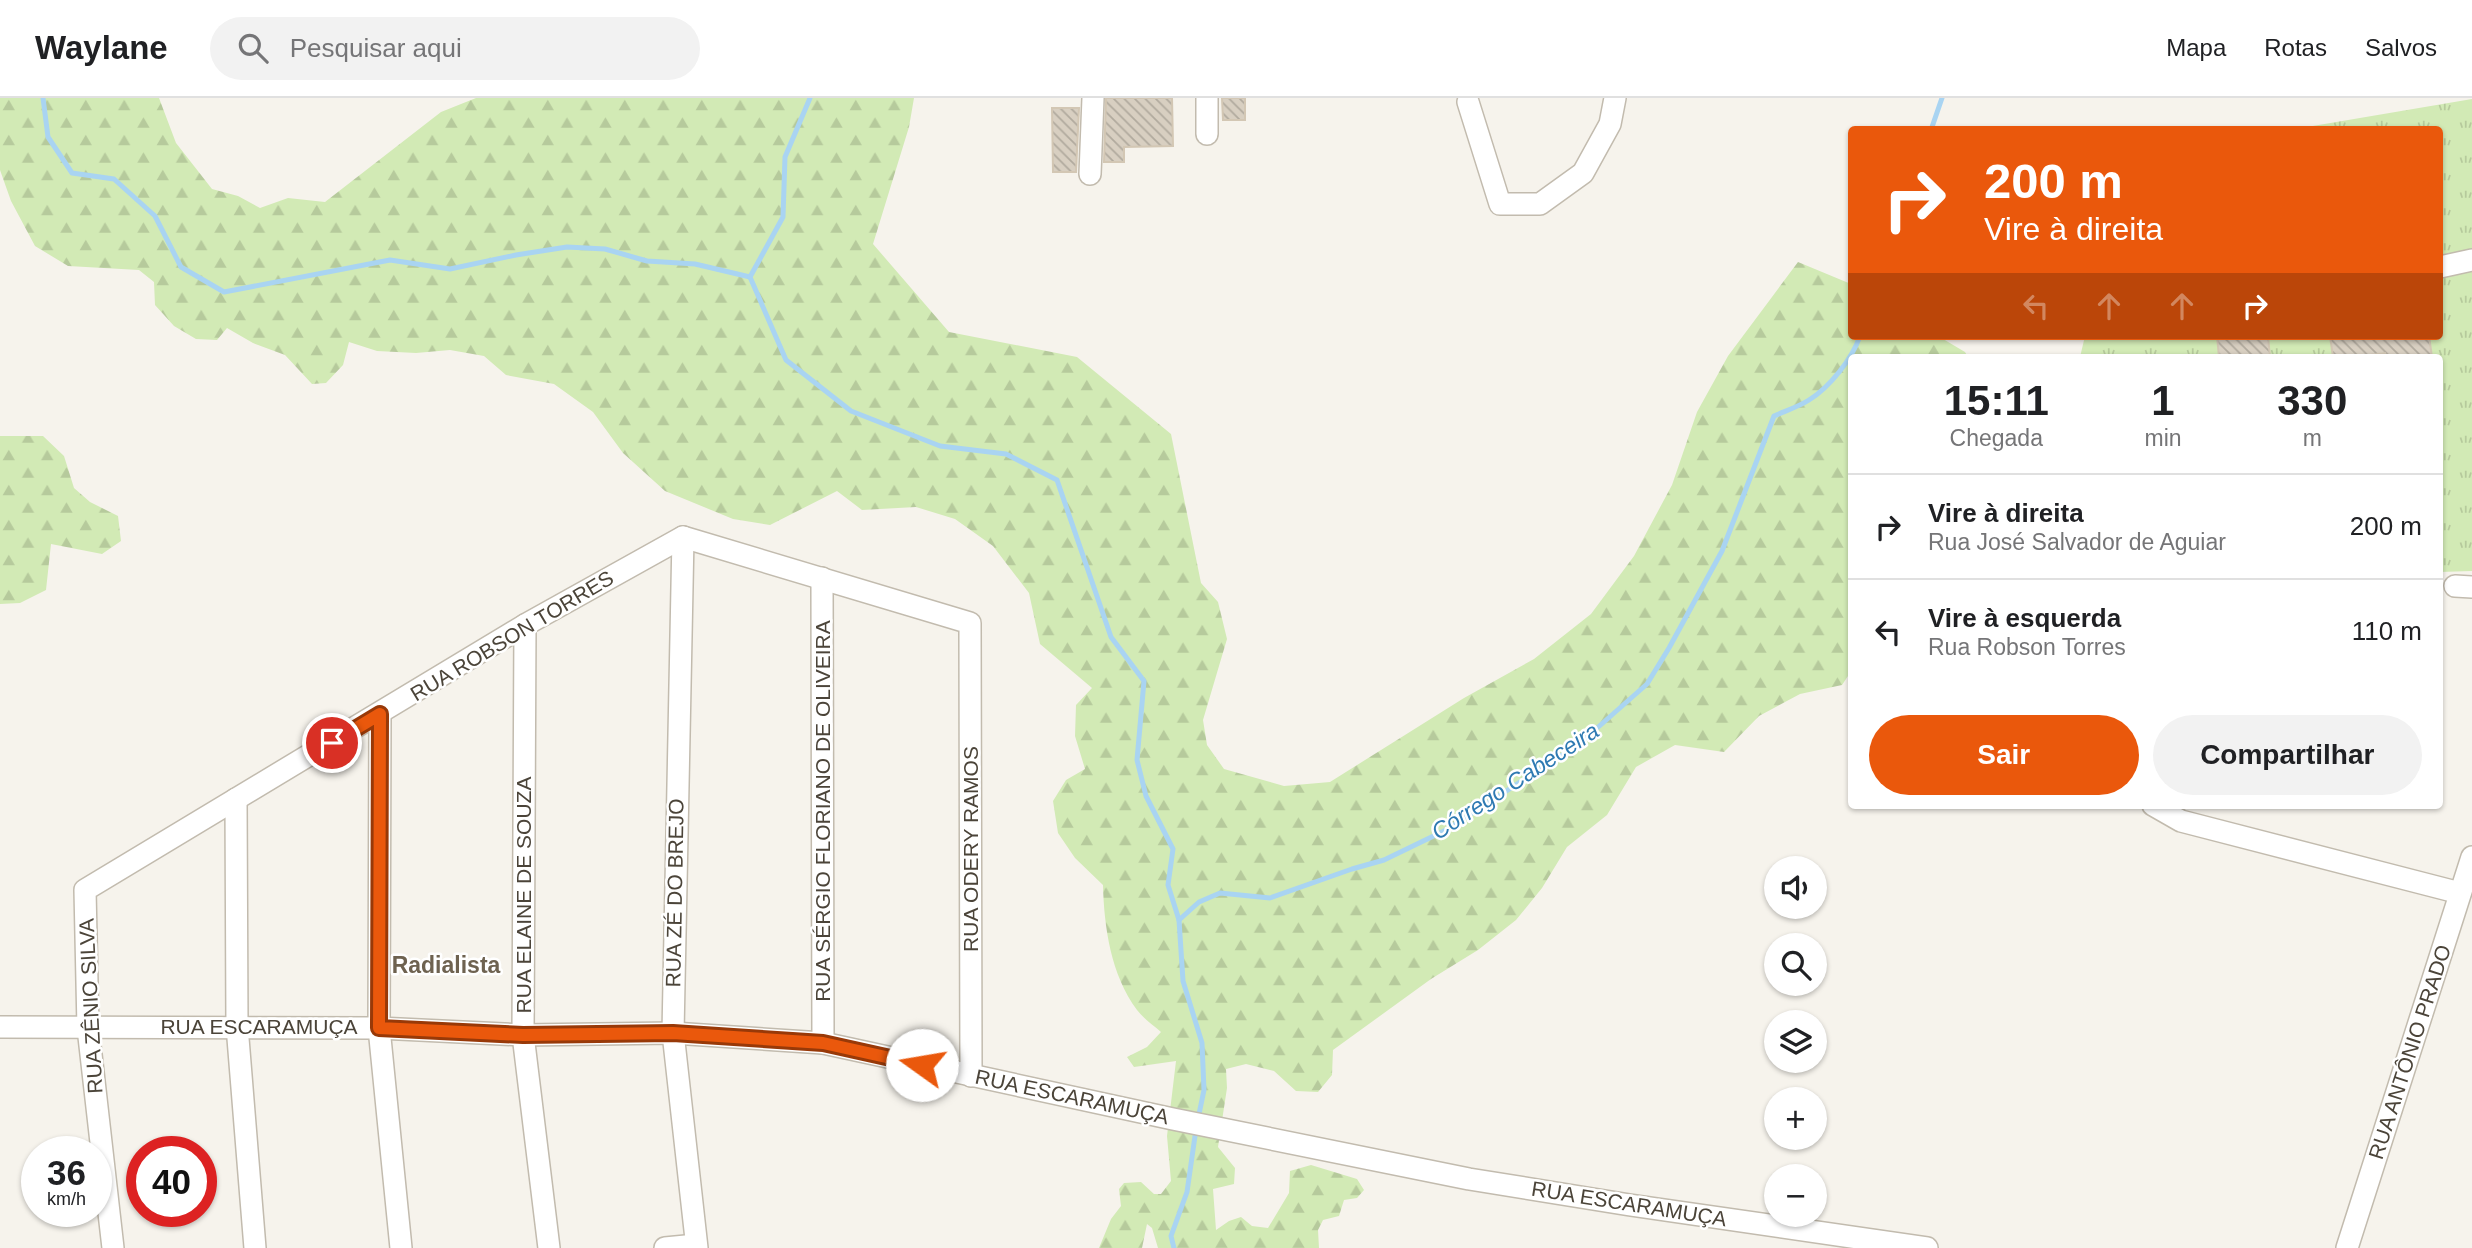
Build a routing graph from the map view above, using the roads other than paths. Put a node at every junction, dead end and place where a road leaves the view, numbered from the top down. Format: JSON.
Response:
{"nodes":[{"id":1,"x":1093,"y":98,"type":"edge"},
{"id":2,"x":1207,"y":98,"type":"edge"},
{"id":3,"x":1615,"y":98,"type":"edge"},
{"id":4,"x":1468,"y":102,"type":"dead end"},
{"id":5,"x":1207,"y":134,"type":"dead end"},
{"id":6,"x":1090,"y":174,"type":"dead end"},
{"id":7,"x":2472,"y":260,"type":"edge"},
{"id":8,"x":2443,"y":266,"type":"edge"},
{"id":9,"x":683,"y":537,"type":"junction"},
{"id":10,"x":822,"y":578,"type":"junction"},
{"id":11,"x":525,"y":625,"type":"junction"},
{"id":12,"x":380,"y":714,"type":"junction"},
{"id":13,"x":236,"y":799,"type":"junction"},
{"id":14,"x":2160,"y":809,"type":"edge"},
{"id":15,"x":2468,"y":875,"type":"edge"},
{"id":16,"x":85,"y":890,"type":"joint"},
{"id":17,"x":237,"y":1026,"type":"junction"},
{"id":18,"x":0,"y":1027,"type":"edge"},
{"id":19,"x":88,"y":1028,"type":"junction"},
{"id":20,"x":379,"y":1028,"type":"junction"},
{"id":21,"x":673,"y":1033,"type":"junction"},
{"id":22,"x":523,"y":1035,"type":"junction"},
{"id":23,"x":823,"y":1043,"type":"junction"},
{"id":24,"x":971,"y":1076,"type":"junction"},
{"id":25,"x":697,"y":1246,"type":"edge"},
{"id":26,"x":113,"y":1248,"type":"edge"},
{"id":27,"x":255,"y":1248,"type":"edge"},
{"id":28,"x":401,"y":1248,"type":"edge"},
{"id":29,"x":549,"y":1248,"type":"edge"},
{"id":30,"x":665,"y":1248,"type":"edge"},
{"id":31,"x":1927,"y":1248,"type":"edge"},
{"id":32,"x":2347,"y":1248,"type":"edge"}],
"edges":[{"from":1,"to":6,"type":"street"},
{"from":2,"to":5,"type":"street"},
{"from":3,"to":4,"type":"street"},
{"from":7,"to":8,"type":"street"},
{"from":9,"to":10,"type":"street"},
{"from":9,"to":11,"type":"street","name":"RUA ROBSON TORRES"},
{"from":9,"to":21,"type":"street","name":"RUA ZÉ DO BREJO"},
{"from":10,"to":23,"type":"street","name":"RUA SÉRGIO FLORIANO DE OLIVEIRA"},
{"from":10,"to":24,"type":"street","name":"RUA ODERY RAMOS"},
{"from":11,"to":12,"type":"street","name":"RUA ROBSON TORRES"},
{"from":11,"to":22,"type":"street","name":"RUA ELAINE DE SOUZA"},
{"from":12,"to":13,"type":"street","name":"RUA ROBSON TORRES"},
{"from":12,"to":20,"type":"street"},
{"from":13,"to":16,"type":"street","name":"RUA ROBSON TORRES"},
{"from":13,"to":17,"type":"street"},
{"from":14,"to":15,"type":"street"},
{"from":15,"to":32,"type":"street","name":"RUA ANTÔNIO PRADO"},
{"from":16,"to":19,"type":"street","name":"RUA ZÊNIO SILVA"},
{"from":17,"to":19,"type":"street","name":"RUA ESCARAMUÇA"},
{"from":17,"to":20,"type":"street","name":"RUA ESCARAMUÇA"},
{"from":17,"to":27,"type":"street"},
{"from":18,"to":19,"type":"street","name":"RUA ESCARAMUÇA"},
{"from":19,"to":26,"type":"street","name":"RUA ZÊNIO SILVA"},
{"from":20,"to":22,"type":"street","name":"RUA ESCARAMUÇA"},
{"from":20,"to":28,"type":"street"},
{"from":21,"to":22,"type":"street","name":"RUA ESCARAMUÇA"},
{"from":21,"to":23,"type":"street","name":"RUA ESCARAMUÇA"},
{"from":21,"to":25,"type":"street","name":"RUA ZÉ DO BREJO"},
{"from":22,"to":29,"type":"street","name":"RUA ELAINE DE SOUZA"},
{"from":23,"to":24,"type":"street","name":"RUA ESCARAMUÇA"},
{"from":24,"to":31,"type":"street","name":"RUA ESCARAMUÇA"},
{"from":25,"to":30,"type":"street"}]}
